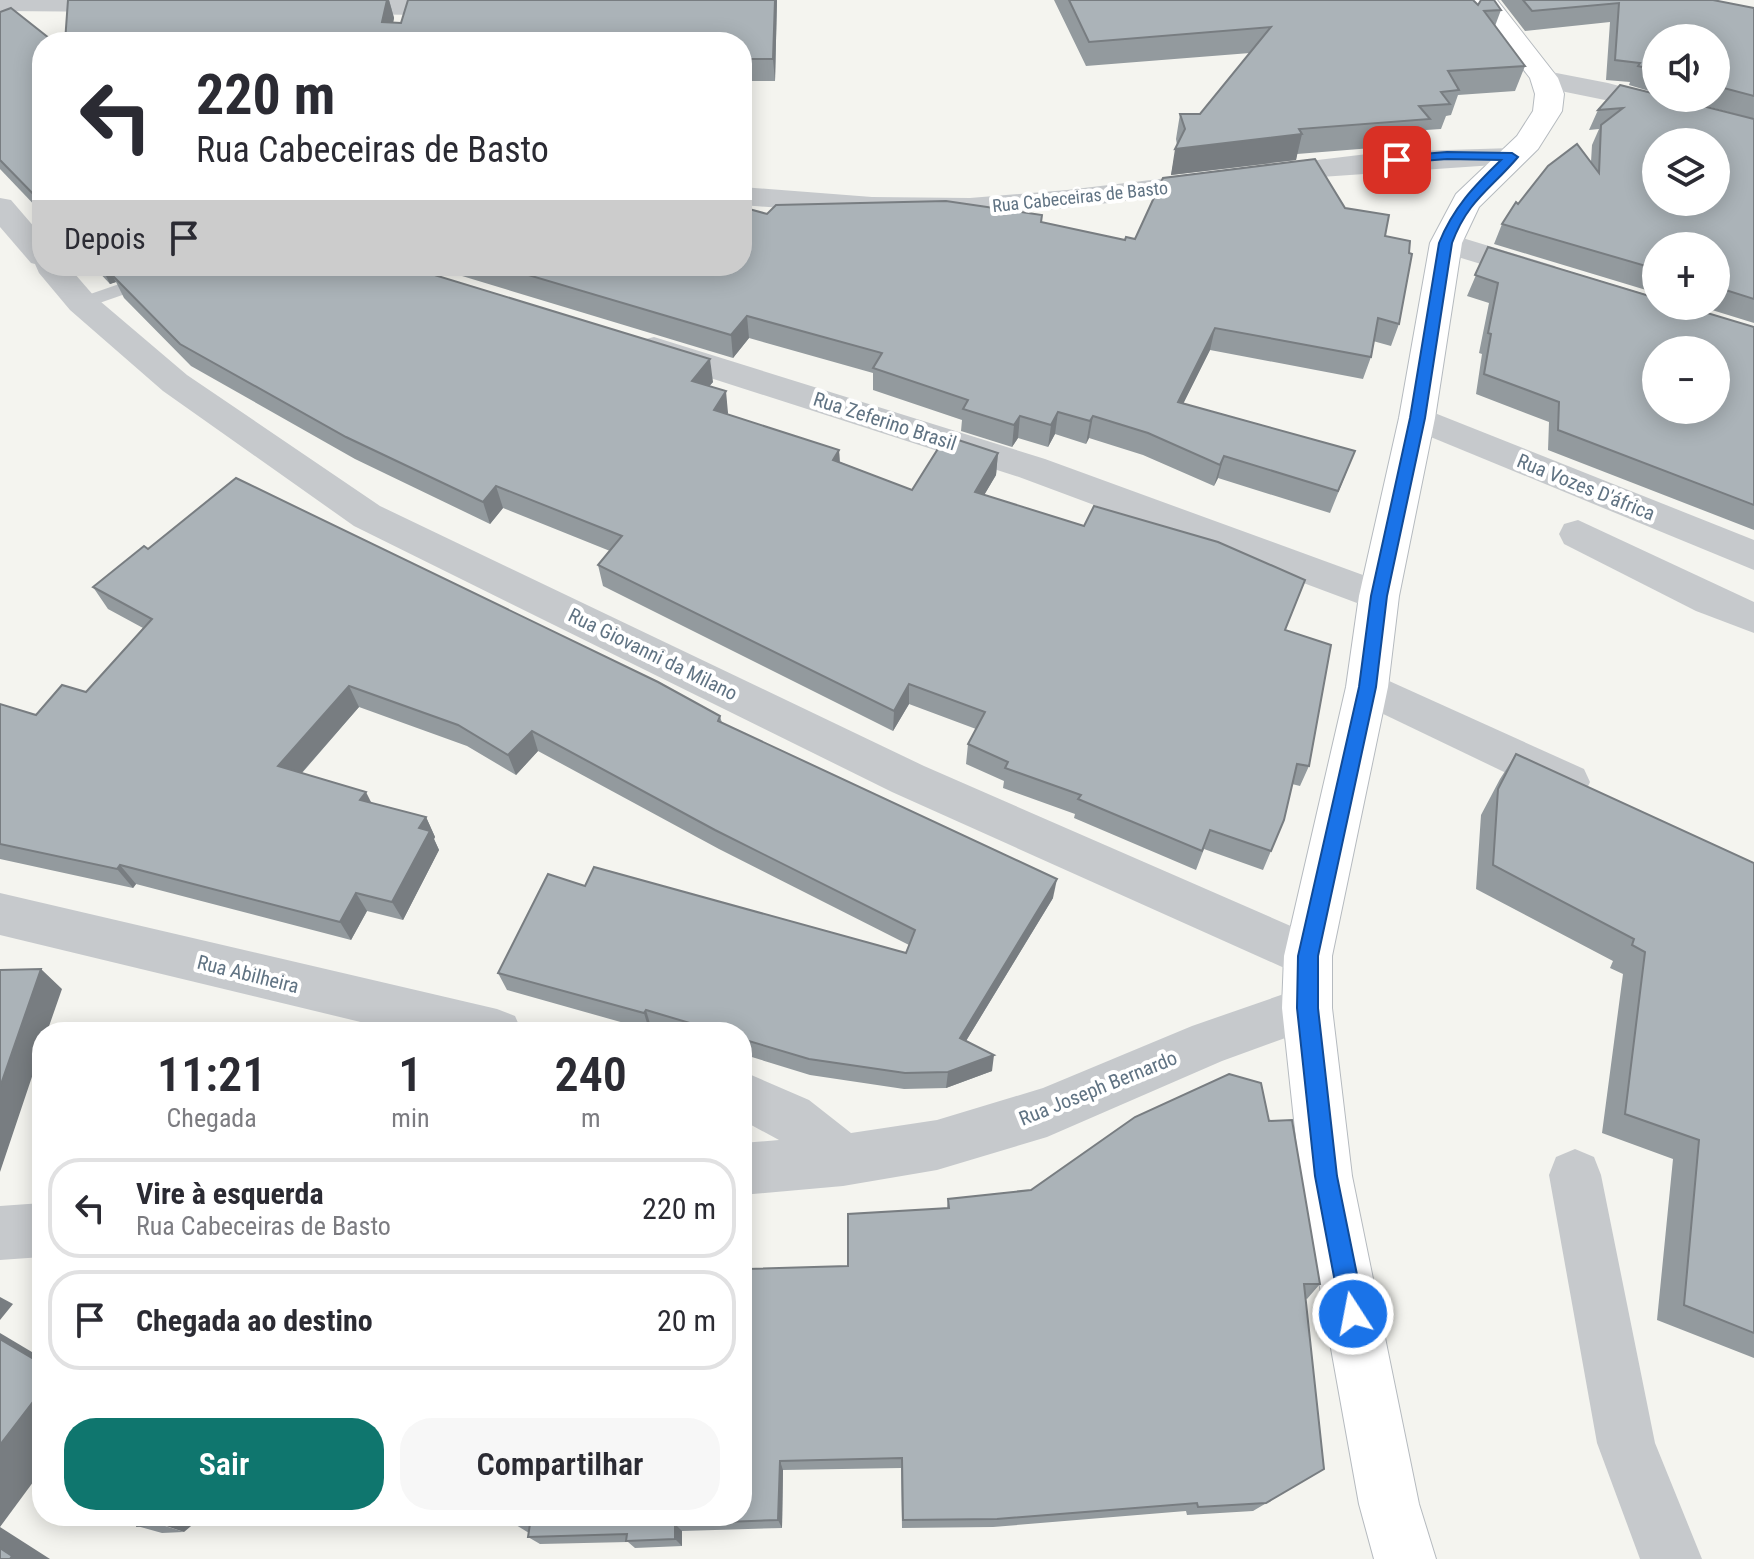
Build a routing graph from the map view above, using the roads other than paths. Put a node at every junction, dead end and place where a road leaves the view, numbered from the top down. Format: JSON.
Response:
{"nodes":[{"id":1,"x":543,"y":0,"type":"edge"},
{"id":2,"x":1483,"y":0,"type":"edge"},
{"id":3,"x":8,"y":5,"type":"edge"},
{"id":4,"x":161,"y":5,"type":"edge"},
{"id":5,"x":299,"y":6,"type":"edge"},
{"id":6,"x":1546,"y":80,"type":"junction"},
{"id":7,"x":1754,"y":131,"type":"edge"},
{"id":8,"x":1512,"y":157,"type":"junction"},
{"id":9,"x":752,"y":197,"type":"edge"},
{"id":10,"x":0,"y":207,"type":"edge"},
{"id":11,"x":1446,"y":243,"type":"junction"},
{"id":12,"x":32,"y":244,"type":"edge"},
{"id":13,"x":59,"y":276,"type":"edge"},
{"id":14,"x":159,"y":276,"type":"edge"},
{"id":15,"x":1578,"y":284,"type":"edge"},
{"id":16,"x":82,"y":303,"type":"junction"},
{"id":17,"x":620,"y":337,"type":"edge"},
{"id":18,"x":1417,"y":418,"type":"junction"},
{"id":19,"x":1578,"y":534,"type":"dead end"},
{"id":20,"x":1715,"y":540,"type":"junction"},
{"id":21,"x":1754,"y":556,"type":"edge"},
{"id":22,"x":1379,"y":596,"type":"junction"},
{"id":23,"x":1710,"y":600,"type":"junction"},
{"id":24,"x":1754,"y":618,"type":"edge"},
{"id":25,"x":1367,"y":687,"type":"junction"},
{"id":26,"x":1598,"y":796,"type":"edge"},
{"id":27,"x":0,"y":914,"type":"edge"},
{"id":28,"x":1308,"y":956,"type":"junction"},
{"id":29,"x":1307,"y":1008,"type":"junction"},
{"id":30,"x":336,"y":1014,"type":"edge"},
{"id":31,"x":408,"y":1022,"type":"edge"},
{"id":32,"x":752,"y":1099,"type":"edge"},
{"id":33,"x":843,"y":1160,"type":"junction"},
{"id":34,"x":752,"y":1168,"type":"edge"},
{"id":35,"x":1575,"y":1175,"type":"dead end"},
{"id":36,"x":32,"y":1231,"type":"edge"},
{"id":37,"x":0,"y":1233,"type":"edge"},
{"id":38,"x":1405,"y":1559,"type":"edge"},
{"id":39,"x":1671,"y":1559,"type":"edge"}],
"edges":[{"from":1,"to":5,"type":"street"},
{"from":2,"to":6,"type":"main road"},
{"from":3,"to":4,"type":"street"},
{"from":6,"to":7,"type":"street"},
{"from":6,"to":8,"type":"main road"},
{"from":8,"to":9,"type":"street","name":"Rua Cabeceiras de Basto"},
{"from":8,"to":11,"type":"main road"},
{"from":10,"to":12,"type":"street"},
{"from":11,"to":15,"type":"street"},
{"from":11,"to":18,"type":"main road"},
{"from":13,"to":16,"type":"street","name":"Rua Giovanni da Milano"},
{"from":14,"to":16,"type":"lane"},
{"from":16,"to":28,"type":"street","name":"Rua Giovanni da Milano"},
{"from":17,"to":22,"type":"street","name":"Rua Zeferino Brasil"},
{"from":18,"to":20,"type":"street","name":"Rua Vozes D'áfrica"},
{"from":18,"to":22,"type":"main road"},
{"from":19,"to":23,"type":"street"},
{"from":20,"to":21,"type":"street","name":"Rua Vozes D'áfrica"},
{"from":20,"to":23,"type":"street"},
{"from":22,"to":25,"type":"main road"},
{"from":23,"to":24,"type":"street"},
{"from":25,"to":26,"type":"street"},
{"from":25,"to":28,"type":"main road"},
{"from":27,"to":30,"type":"street","name":"Rua Abilheira"},
{"from":28,"to":29,"type":"main road"},
{"from":29,"to":33,"type":"street","name":"Rua Joseph Bernardo"},
{"from":29,"to":38,"type":"main road"},
{"from":30,"to":31,"type":"street","name":"Rua Abilheira"},
{"from":32,"to":33,"type":"street"},
{"from":33,"to":34,"type":"street","name":"Rua Joseph Bernardo"},
{"from":35,"to":39,"type":"street"},
{"from":36,"to":37,"type":"street"}]}
